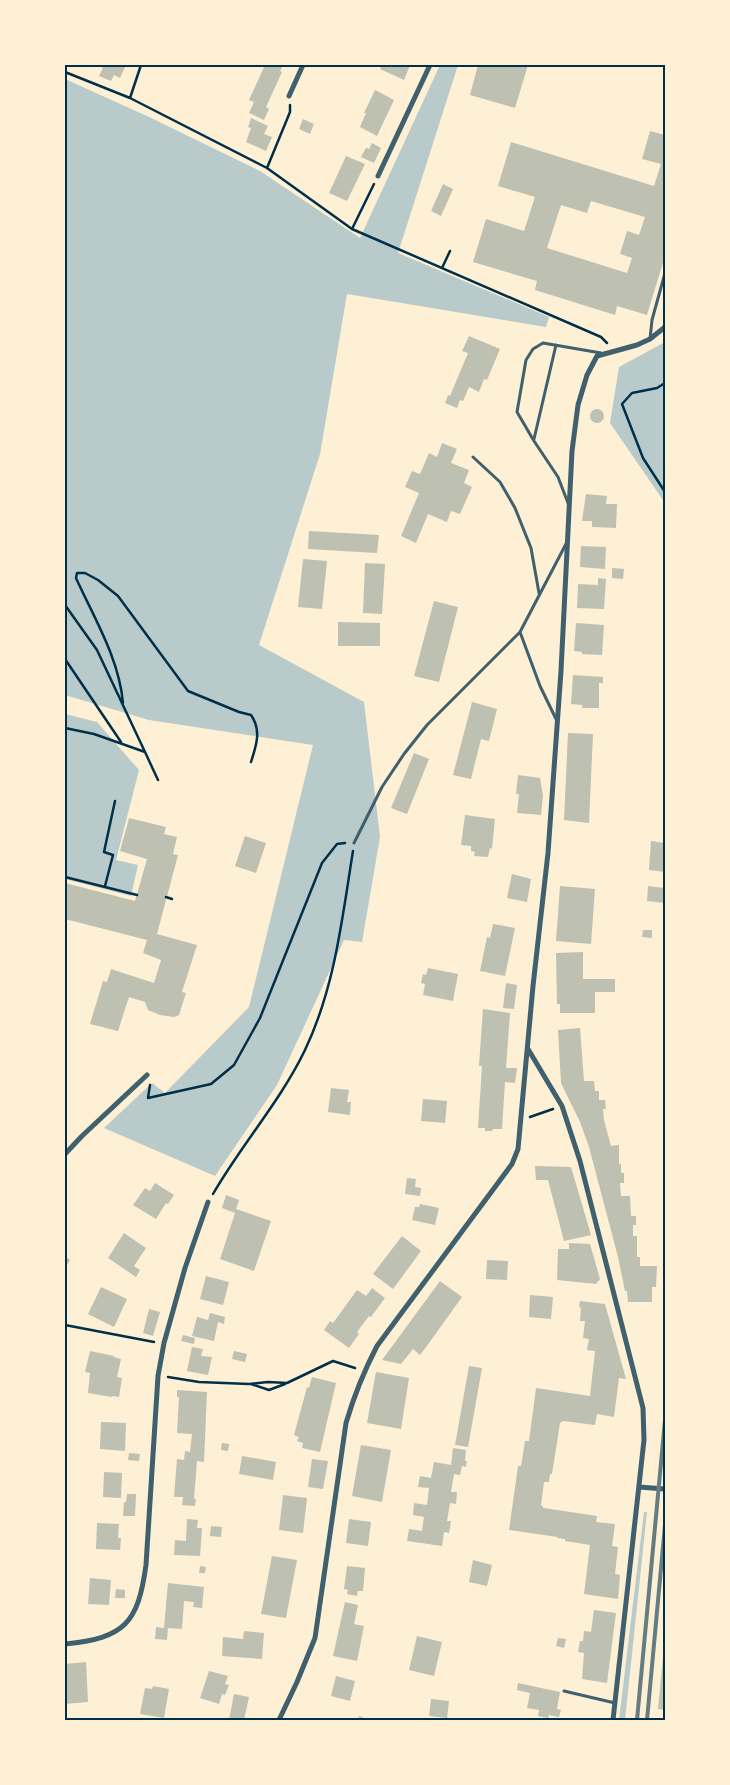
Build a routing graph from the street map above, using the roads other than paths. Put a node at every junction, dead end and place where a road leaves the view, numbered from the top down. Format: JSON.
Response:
{"nodes":[{"id":1,"x":303,"y":65,"type":"edge"},
{"id":2,"x":430,"y":65,"type":"edge"},
{"id":3,"x":289,"y":96,"type":"road end"},
{"id":4,"x":378,"y":176,"type":"road end"},
{"id":5,"x":665,"y":273,"type":"edge"},
{"id":6,"x":665,"y":326,"type":"edge"},
{"id":7,"x":650,"y":339,"type":"junction"},
{"id":8,"x":556,"y":345,"type":"junction"},
{"id":9,"x":601,"y":353,"type":"junction"},
{"id":10,"x":534,"y":441,"type":"junction"},
{"id":11,"x":473,"y":457,"type":"dead end"},
{"id":12,"x":570,"y":506,"type":"junction"},
{"id":13,"x":568,"y":540,"type":"junction"},
{"id":14,"x":539,"y":594,"type":"junction"},
{"id":15,"x":520,"y":632,"type":"junction"},
{"id":16,"x":557,"y":720,"type":"junction"},
{"id":17,"x":354,"y":842,"type":"road end"},
{"id":18,"x":528,"y":1048,"type":"junction"},
{"id":19,"x":145,"y":1076,"type":"road end"},
{"id":20,"x":65,"y":1154,"type":"edge"},
{"id":21,"x":208,"y":1202,"type":"road end"},
{"id":22,"x":639,"y":1487,"type":"junction"},
{"id":23,"x":665,"y":1489,"type":"edge"},
{"id":24,"x":65,"y":1644,"type":"edge"},
{"id":25,"x":564,"y":1691,"type":"dead end"},
{"id":26,"x":615,"y":1703,"type":"junction"},
{"id":27,"x":279,"y":1720,"type":"edge"},
{"id":28,"x":613,"y":1720,"type":"edge"}],
"edges":[{"from":1,"to":3,"type":"street"},
{"from":2,"to":4,"type":"street"},
{"from":5,"to":7,"type":"lane"},
{"from":6,"to":7,"type":"street"},
{"from":7,"to":9,"type":"street"},
{"from":8,"to":9,"type":"lane"},
{"from":8,"to":10,"type":"lane"},
{"from":8,"to":10,"type":"lane"},
{"from":9,"to":12,"type":"street"},
{"from":10,"to":12,"type":"lane"},
{"from":11,"to":14,"type":"lane"},
{"from":12,"to":13,"type":"street"},
{"from":13,"to":14,"type":"lane"},
{"from":13,"to":16,"type":"street"},
{"from":14,"to":15,"type":"lane"},
{"from":15,"to":16,"type":"lane"},
{"from":15,"to":17,"type":"lane"},
{"from":16,"to":18,"type":"street"},
{"from":18,"to":22,"type":"street"},
{"from":18,"to":27,"type":"street"},
{"from":19,"to":20,"type":"street"},
{"from":21,"to":24,"type":"street"},
{"from":22,"to":23,"type":"street"},
{"from":22,"to":26,"type":"street"},
{"from":25,"to":26,"type":"lane"},
{"from":26,"to":28,"type":"street"}]}
